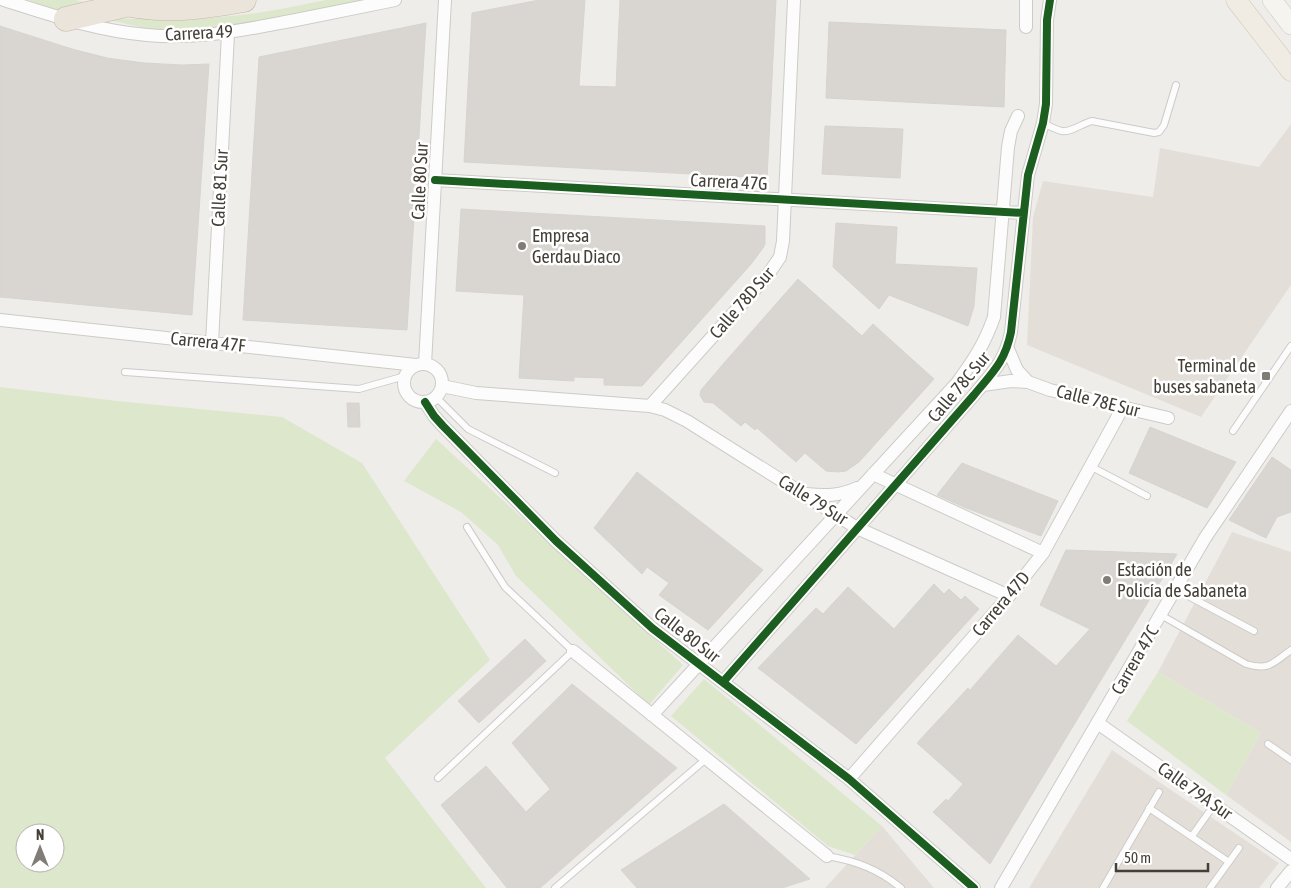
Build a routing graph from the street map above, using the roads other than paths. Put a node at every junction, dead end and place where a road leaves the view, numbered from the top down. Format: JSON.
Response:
{"nodes":[{"id":1,"x":4,"y":0,"type":"edge"},
{"id":2,"x":244,"y":0,"type":"edge"},
{"id":3,"x":395,"y":0,"type":"edge"},
{"id":4,"x":445,"y":0,"type":"edge"},
{"id":5,"x":794,"y":0,"type":"edge"},
{"id":6,"x":1026,"y":0,"type":"edge"},
{"id":7,"x":1236,"y":0,"type":"edge"},
{"id":8,"x":1248,"y":0,"type":"edge"},
{"id":9,"x":1272,"y":0,"type":"edge"},
{"id":10,"x":123,"y":2,"type":"edge"},
{"id":11,"x":1049,"y":3,"type":"edge"},
{"id":12,"x":66,"y":19,"type":"junction"},
{"id":13,"x":1251,"y":20,"type":"junction"},
{"id":14,"x":1291,"y":25,"type":"edge"},
{"id":15,"x":1026,"y":27,"type":"dead end"},
{"id":16,"x":228,"y":34,"type":"junction"},
{"id":17,"x":1291,"y":71,"type":"edge"},
{"id":18,"x":1176,"y":85,"type":"dead end"},
{"id":19,"x":1018,"y":116,"type":"dead end"},
{"id":20,"x":1043,"y":123,"type":"junction"},
{"id":21,"x":435,"y":180,"type":"junction"},
{"id":22,"x":786,"y":200,"type":"junction"},
{"id":23,"x":1002,"y":212,"type":"junction"},
{"id":24,"x":1022,"y":213,"type":"junction"},
{"id":25,"x":0,"y":320,"type":"edge"},
{"id":26,"x":212,"y":343,"type":"junction"},
{"id":27,"x":1291,"y":346,"type":"edge"},
{"id":28,"x":1008,"y":349,"type":"junction"},
{"id":29,"x":420,"y":364,"type":"junction"},
{"id":30,"x":125,"y":372,"type":"dead end"},
{"id":31,"x":405,"y":376,"type":"junction"},
{"id":32,"x":1028,"y":382,"type":"junction"},
{"id":33,"x":983,"y":384,"type":"junction"},
{"id":34,"x":434,"y":395,"type":"junction"},
{"id":35,"x":650,"y":406,"type":"junction"},
{"id":36,"x":1123,"y":407,"type":"junction"},
{"id":37,"x":1291,"y":411,"type":"edge"},
{"id":38,"x":1168,"y":418,"type":"dead end"},
{"id":39,"x":1233,"y":431,"type":"dead end"},
{"id":40,"x":1090,"y":466,"type":"junction"},
{"id":41,"x":555,"y":473,"type":"dead end"},
{"id":42,"x":873,"y":474,"type":"junction"},
{"id":43,"x":895,"y":485,"type":"junction"},
{"id":44,"x":862,"y":486,"type":"junction"},
{"id":45,"x":803,"y":494,"type":"junction"},
{"id":46,"x":1147,"y":496,"type":"dead end"},
{"id":47,"x":836,"y":515,"type":"junction"},
{"id":48,"x":468,"y":527,"type":"dead end"},
{"id":49,"x":857,"y":528,"type":"junction"},
{"id":50,"x":1042,"y":553,"type":"junction"},
{"id":51,"x":1175,"y":589,"type":"junction"},
{"id":52,"x":1009,"y":596,"type":"junction"},
{"id":53,"x":1161,"y":615,"type":"junction"},
{"id":54,"x":1254,"y":631,"type":"dead end"},
{"id":55,"x":1291,"y":650,"type":"edge"},
{"id":56,"x":572,"y":651,"type":"junction"},
{"id":57,"x":699,"y":664,"type":"junction"},
{"id":58,"x":723,"y":682,"type":"junction"},
{"id":59,"x":652,"y":715,"type":"junction"},
{"id":60,"x":1098,"y":724,"type":"junction"},
{"id":61,"x":1268,"y":744,"type":"dead end"},
{"id":62,"x":706,"y":759,"type":"junction"},
{"id":63,"x":1291,"y":759,"type":"edge"},
{"id":64,"x":438,"y":778,"type":"dead end"},
{"id":65,"x":849,"y":779,"type":"junction"},
{"id":66,"x":1159,"y":792,"type":"dead end"},
{"id":67,"x":1214,"y":805,"type":"junction"},
{"id":68,"x":1149,"y":808,"type":"junction"},
{"id":69,"x":1192,"y":836,"type":"junction"},
{"id":70,"x":1239,"y":848,"type":"dead end"},
{"id":71,"x":827,"y":856,"type":"joint"},
{"id":72,"x":1291,"y":859,"type":"edge"},
{"id":73,"x":1229,"y":862,"type":"junction"},
{"id":74,"x":1291,"y":872,"type":"edge"},
{"id":75,"x":555,"y":888,"type":"edge"},
{"id":76,"x":901,"y":888,"type":"edge"},
{"id":77,"x":974,"y":888,"type":"edge"},
{"id":78,"x":1001,"y":888,"type":"edge"},
{"id":79,"x":1103,"y":888,"type":"edge"},
{"id":80,"x":1210,"y":888,"type":"edge"},
{"id":81,"x":1277,"y":888,"type":"edge"}],
"edges":[{"from":1,"to":12,"type":"street","name":"Carrera 49"},
{"from":2,"to":10,"type":"highway"},
{"from":3,"to":16,"type":"street","name":"Carrera 49"},
{"from":4,"to":21,"type":"street","name":"Calle 80 Sur"},
{"from":5,"to":22,"type":"street","name":"Calle 78D Sur"},
{"from":6,"to":15,"type":"street"},
{"from":7,"to":13,"type":"main road"},
{"from":8,"to":13,"type":"main road"},
{"from":9,"to":14,"type":"street"},
{"from":10,"to":12,"type":"highway"},
{"from":11,"to":20,"type":"street","name":"Calle 78C Sur"},
{"from":12,"to":16,"type":"street","name":"Carrera 49"},
{"from":13,"to":17,"type":"main road"},
{"from":16,"to":26,"type":"street","name":"Calle 81 Sur"},
{"from":18,"to":20,"type":"lane"},
{"from":19,"to":23,"type":"street","name":"Calle 78C Sur"},
{"from":20,"to":24,"type":"street","name":"Calle 78C Sur"},
{"from":21,"to":22,"type":"street","name":"Carrera 47G"},
{"from":21,"to":29,"type":"street","name":"Calle 80 Sur"},
{"from":22,"to":23,"type":"street","name":"Carrera 47G"},
{"from":22,"to":35,"type":"street","name":"Calle 78D Sur"},
{"from":23,"to":24,"type":"street","name":"Carrera 47G"},
{"from":23,"to":42,"type":"street","name":"Calle 78C Sur"},
{"from":24,"to":28,"type":"street","name":"Calle 78C Sur"},
{"from":25,"to":26,"type":"street","name":"Carrera 47F"},
{"from":26,"to":29,"type":"street","name":"Carrera 47F"},
{"from":27,"to":39,"type":"lane"},
{"from":28,"to":32,"type":"street"},
{"from":28,"to":33,"type":"street","name":"Calle 78C Sur"},
{"from":29,"to":31,"type":"street"},
{"from":29,"to":34,"type":"street"},
{"from":30,"to":31,"type":"lane"},
{"from":31,"to":34,"type":"street"},
{"from":32,"to":33,"type":"street","name":"Calle 78E Sur"},
{"from":32,"to":36,"type":"street","name":"Calle 78E Sur"},
{"from":33,"to":43,"type":"street","name":"Calle 78C Sur"},
{"from":34,"to":35,"type":"street"},
{"from":34,"to":41,"type":"lane"},
{"from":34,"to":57,"type":"street","name":"Calle 80 Sur"},
{"from":35,"to":45,"type":"street","name":"Calle 79 Sur"},
{"from":36,"to":38,"type":"street","name":"Calle 78E Sur"},
{"from":36,"to":40,"type":"street","name":"Carrera 47D"},
{"from":37,"to":51,"type":"street","name":"Carrera 47C"},
{"from":40,"to":46,"type":"lane"},
{"from":40,"to":50,"type":"street","name":"Carrera 47D"},
{"from":42,"to":43,"type":"street"},
{"from":42,"to":44,"type":"street","name":"Calle 78C Sur"},
{"from":43,"to":49,"type":"street","name":"Calle 78C Sur"},
{"from":43,"to":50,"type":"street"},
{"from":44,"to":45,"type":"street"},
{"from":44,"to":47,"type":"street","name":"Calle 78C Sur"},
{"from":45,"to":47,"type":"street","name":"Calle 79 Sur"},
{"from":47,"to":49,"type":"street","name":"Calle 79 Sur"},
{"from":47,"to":57,"type":"street","name":"Calle 78C Sur"},
{"from":48,"to":56,"type":"lane"},
{"from":49,"to":52,"type":"street","name":"Calle 79 Sur"},
{"from":49,"to":58,"type":"street","name":"Calle 78C Sur"},
{"from":50,"to":52,"type":"street","name":"Carrera 47D"},
{"from":51,"to":53,"type":"street","name":"Carrera 47C"},
{"from":51,"to":54,"type":"lane"},
{"from":52,"to":65,"type":"street","name":"Carrera 47D"},
{"from":53,"to":55,"type":"lane"},
{"from":53,"to":60,"type":"street","name":"Carrera 47C"},
{"from":56,"to":59,"type":"street"},
{"from":56,"to":64,"type":"lane"},
{"from":57,"to":58,"type":"street","name":"Calle 80 Sur"},
{"from":57,"to":59,"type":"street","name":"Calle 78C Sur"},
{"from":58,"to":65,"type":"street","name":"Calle 80 Sur"},
{"from":59,"to":62,"type":"street"},
{"from":60,"to":67,"type":"street","name":"Calle 79A Sur"},
{"from":60,"to":78,"type":"street","name":"Carrera 47C"},
{"from":61,"to":63,"type":"lane"},
{"from":62,"to":71,"type":"street"},
{"from":62,"to":75,"type":"lane"},
{"from":65,"to":77,"type":"street","name":"Calle 80 Sur"},
{"from":66,"to":68,"type":"lane"},
{"from":67,"to":69,"type":"lane"},
{"from":67,"to":72,"type":"street","name":"Calle 79A Sur"},
{"from":68,"to":69,"type":"lane"},
{"from":68,"to":79,"type":"lane"},
{"from":69,"to":73,"type":"lane"},
{"from":70,"to":73,"type":"lane"},
{"from":71,"to":76,"type":"lane"},
{"from":73,"to":80,"type":"lane"},
{"from":74,"to":81,"type":"street"}]}
